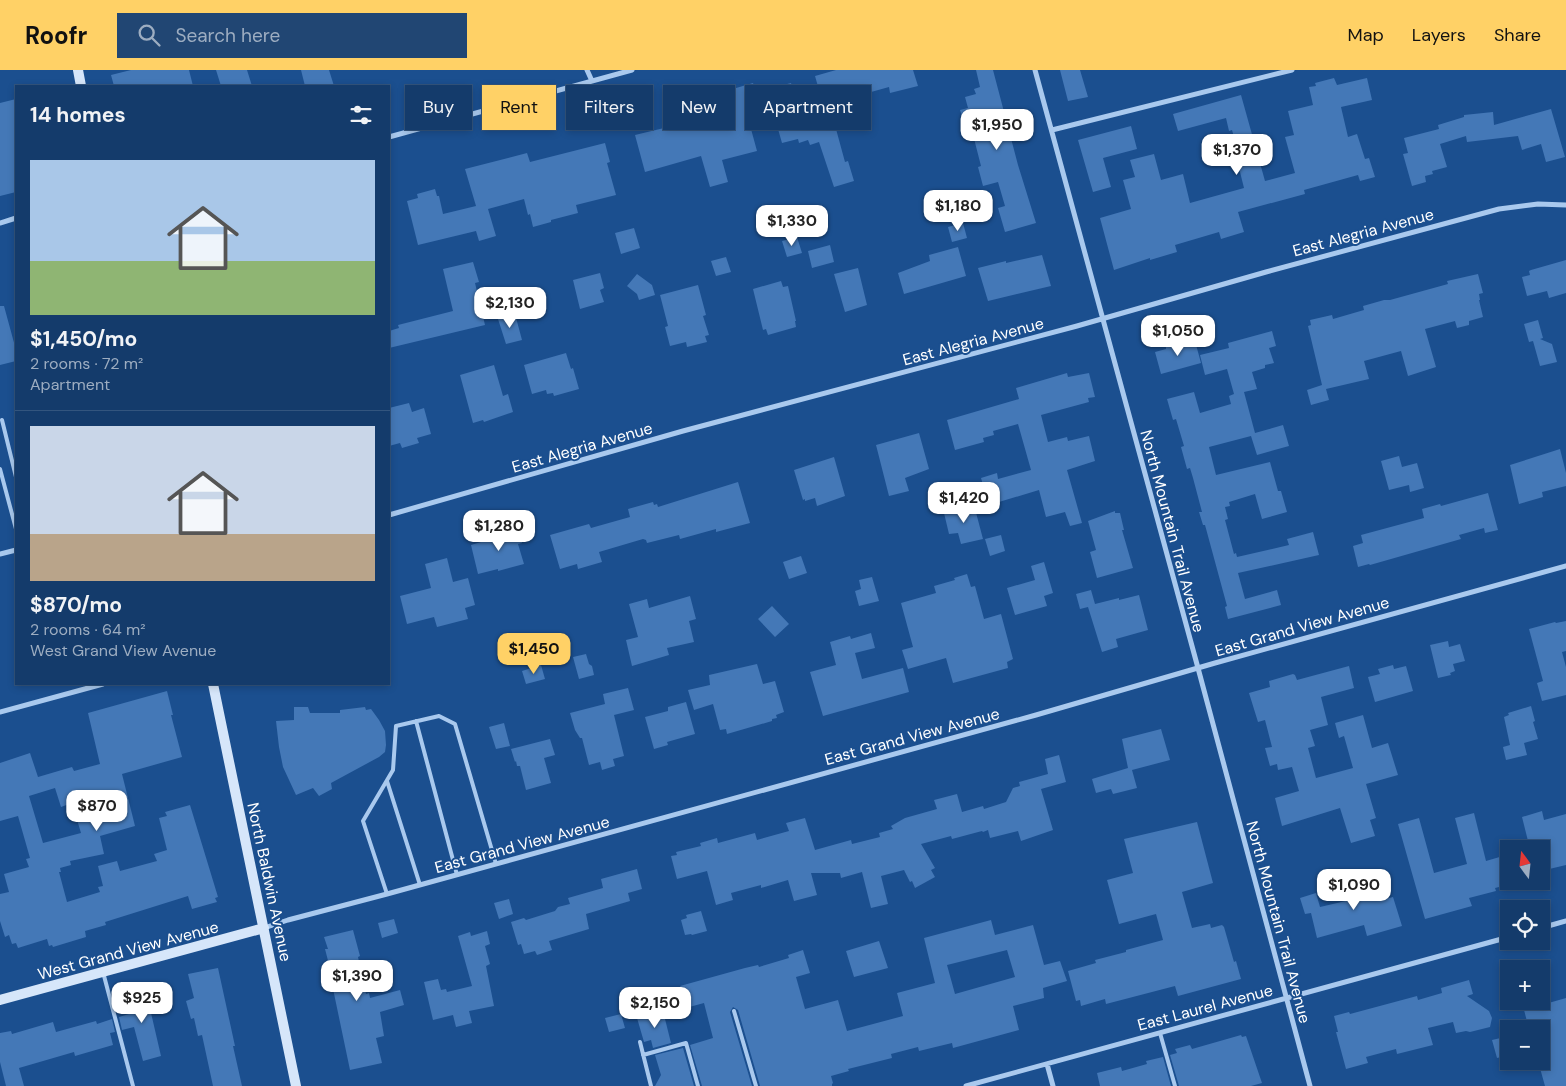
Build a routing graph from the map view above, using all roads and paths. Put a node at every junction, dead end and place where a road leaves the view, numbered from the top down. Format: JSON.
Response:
{"nodes":[{"id":1,"x":78,"y":70,"type":"edge"},
{"id":2,"x":587,"y":70,"type":"edge"},
{"id":3,"x":632,"y":70,"type":"edge"},
{"id":4,"x":1035,"y":70,"type":"edge"},
{"id":5,"x":1292,"y":70,"type":"edge"},
{"id":6,"x":1285,"y":71,"type":"edge"},
{"id":7,"x":592,"y":81,"type":"junction"},
{"id":8,"x":81,"y":85,"type":"edge"},
{"id":9,"x":1052,"y":130,"type":"junction"},
{"id":10,"x":390,"y":137,"type":"edge"},
{"id":11,"x":1566,"y":205,"type":"edge"},
{"id":12,"x":15,"y":218,"type":"edge"},
{"id":13,"x":0,"y":222,"type":"edge"},
{"id":14,"x":1102,"y":319,"type":"junction"},
{"id":15,"x":2,"y":420,"type":"dead end"},
{"id":16,"x":0,"y":469,"type":"edge"},
{"id":17,"x":15,"y":473,"type":"edge"},
{"id":18,"x":390,"y":515,"type":"edge"},
{"id":19,"x":15,"y":525,"type":"edge"},
{"id":20,"x":15,"y":550,"type":"edge"},
{"id":21,"x":0,"y":554,"type":"edge"},
{"id":22,"x":1566,"y":566,"type":"edge"},
{"id":23,"x":1198,"y":668,"type":"junction"},
{"id":24,"x":99,"y":685,"type":"edge"},
{"id":25,"x":213,"y":685,"type":"edge"},
{"id":26,"x":0,"y":712,"type":"edge"},
{"id":27,"x":416,"y":721,"type":"junction"},
{"id":28,"x":386,"y":781,"type":"junction"},
{"id":29,"x":496,"y":864,"type":"junction"},
{"id":30,"x":457,"y":875,"type":"junction"},
{"id":31,"x":420,"y":885,"type":"junction"},
{"id":32,"x":387,"y":894,"type":"junction"},
{"id":33,"x":1566,"y":921,"type":"edge"},
{"id":34,"x":1550,"y":925,"type":"edge"},
{"id":35,"x":264,"y":928,"type":"junction"},
{"id":36,"x":1500,"y":939,"type":"edge"},
{"id":37,"x":103,"y":972,"type":"junction"},
{"id":38,"x":1287,"y":998,"type":"junction"},
{"id":39,"x":0,"y":1000,"type":"edge"},
{"id":40,"x":734,"y":1011,"type":"dead end"},
{"id":41,"x":1160,"y":1033,"type":"junction"},
{"id":42,"x":640,"y":1042,"type":"dead end"},
{"id":43,"x":644,"y":1055,"type":"junction"},
{"id":44,"x":1047,"y":1064,"type":"junction"},
{"id":45,"x":134,"y":1086,"type":"edge"},
{"id":46,"x":296,"y":1086,"type":"edge"},
{"id":47,"x":651,"y":1086,"type":"edge"},
{"id":48,"x":698,"y":1086,"type":"edge"},
{"id":49,"x":756,"y":1086,"type":"edge"},
{"id":50,"x":966,"y":1086,"type":"edge"},
{"id":51,"x":1053,"y":1086,"type":"edge"},
{"id":52,"x":1175,"y":1086,"type":"edge"},
{"id":53,"x":1310,"y":1086,"type":"edge"}],
"edges":[{"from":1,"to":8,"type":"street"},
{"from":2,"to":7,"type":"street"},
{"from":3,"to":7,"type":"street"},
{"from":4,"to":9,"type":"street","name":"North Mountain Trail Avenue"},
{"from":5,"to":6,"type":"street"},
{"from":6,"to":9,"type":"street"},
{"from":7,"to":10,"type":"street"},
{"from":9,"to":14,"type":"street","name":"North Mountain Trail Avenue"},
{"from":11,"to":14,"type":"street","name":"East Alegria Avenue"},
{"from":12,"to":13,"type":"street"},
{"from":14,"to":18,"type":"street","name":"East Alegria Avenue"},
{"from":14,"to":23,"type":"street","name":"North Mountain Trail Avenue"},
{"from":15,"to":17,"type":"lane"},
{"from":16,"to":19,"type":"lane"},
{"from":20,"to":21,"type":"street"},
{"from":22,"to":23,"type":"street","name":"East Grand View Avenue"},
{"from":23,"to":29,"type":"street","name":"East Grand View Avenue"},
{"from":23,"to":38,"type":"street","name":"North Mountain Trail Avenue"},
{"from":24,"to":26,"type":"street"},
{"from":25,"to":35,"type":"street","name":"North Baldwin Avenue"},
{"from":27,"to":28,"type":"lane"},
{"from":27,"to":29,"type":"lane"},
{"from":27,"to":30,"type":"lane"},
{"from":28,"to":31,"type":"lane"},
{"from":28,"to":32,"type":"lane"},
{"from":29,"to":30,"type":"street","name":"East Grand View Avenue"},
{"from":30,"to":31,"type":"street","name":"East Grand View Avenue"},
{"from":31,"to":32,"type":"street","name":"East Grand View Avenue"},
{"from":32,"to":35,"type":"street","name":"East Grand View Avenue"},
{"from":33,"to":34,"type":"street"},
{"from":35,"to":37,"type":"street","name":"West Grand View Avenue"},
{"from":35,"to":46,"type":"street","name":"North Baldwin Avenue"},
{"from":36,"to":38,"type":"street","name":"East Laurel Avenue"},
{"from":37,"to":39,"type":"street","name":"West Grand View Avenue"},
{"from":37,"to":45,"type":"lane"},
{"from":38,"to":41,"type":"street","name":"East Laurel Avenue"},
{"from":38,"to":53,"type":"street","name":"North Mountain Trail Avenue"},
{"from":40,"to":49,"type":"lane"},
{"from":41,"to":44,"type":"street","name":"East Laurel Avenue"},
{"from":41,"to":52,"type":"lane"},
{"from":42,"to":43,"type":"lane"},
{"from":43,"to":47,"type":"lane"},
{"from":43,"to":48,"type":"lane"},
{"from":44,"to":50,"type":"street","name":"East Laurel Avenue"},
{"from":44,"to":51,"type":"street"}]}
